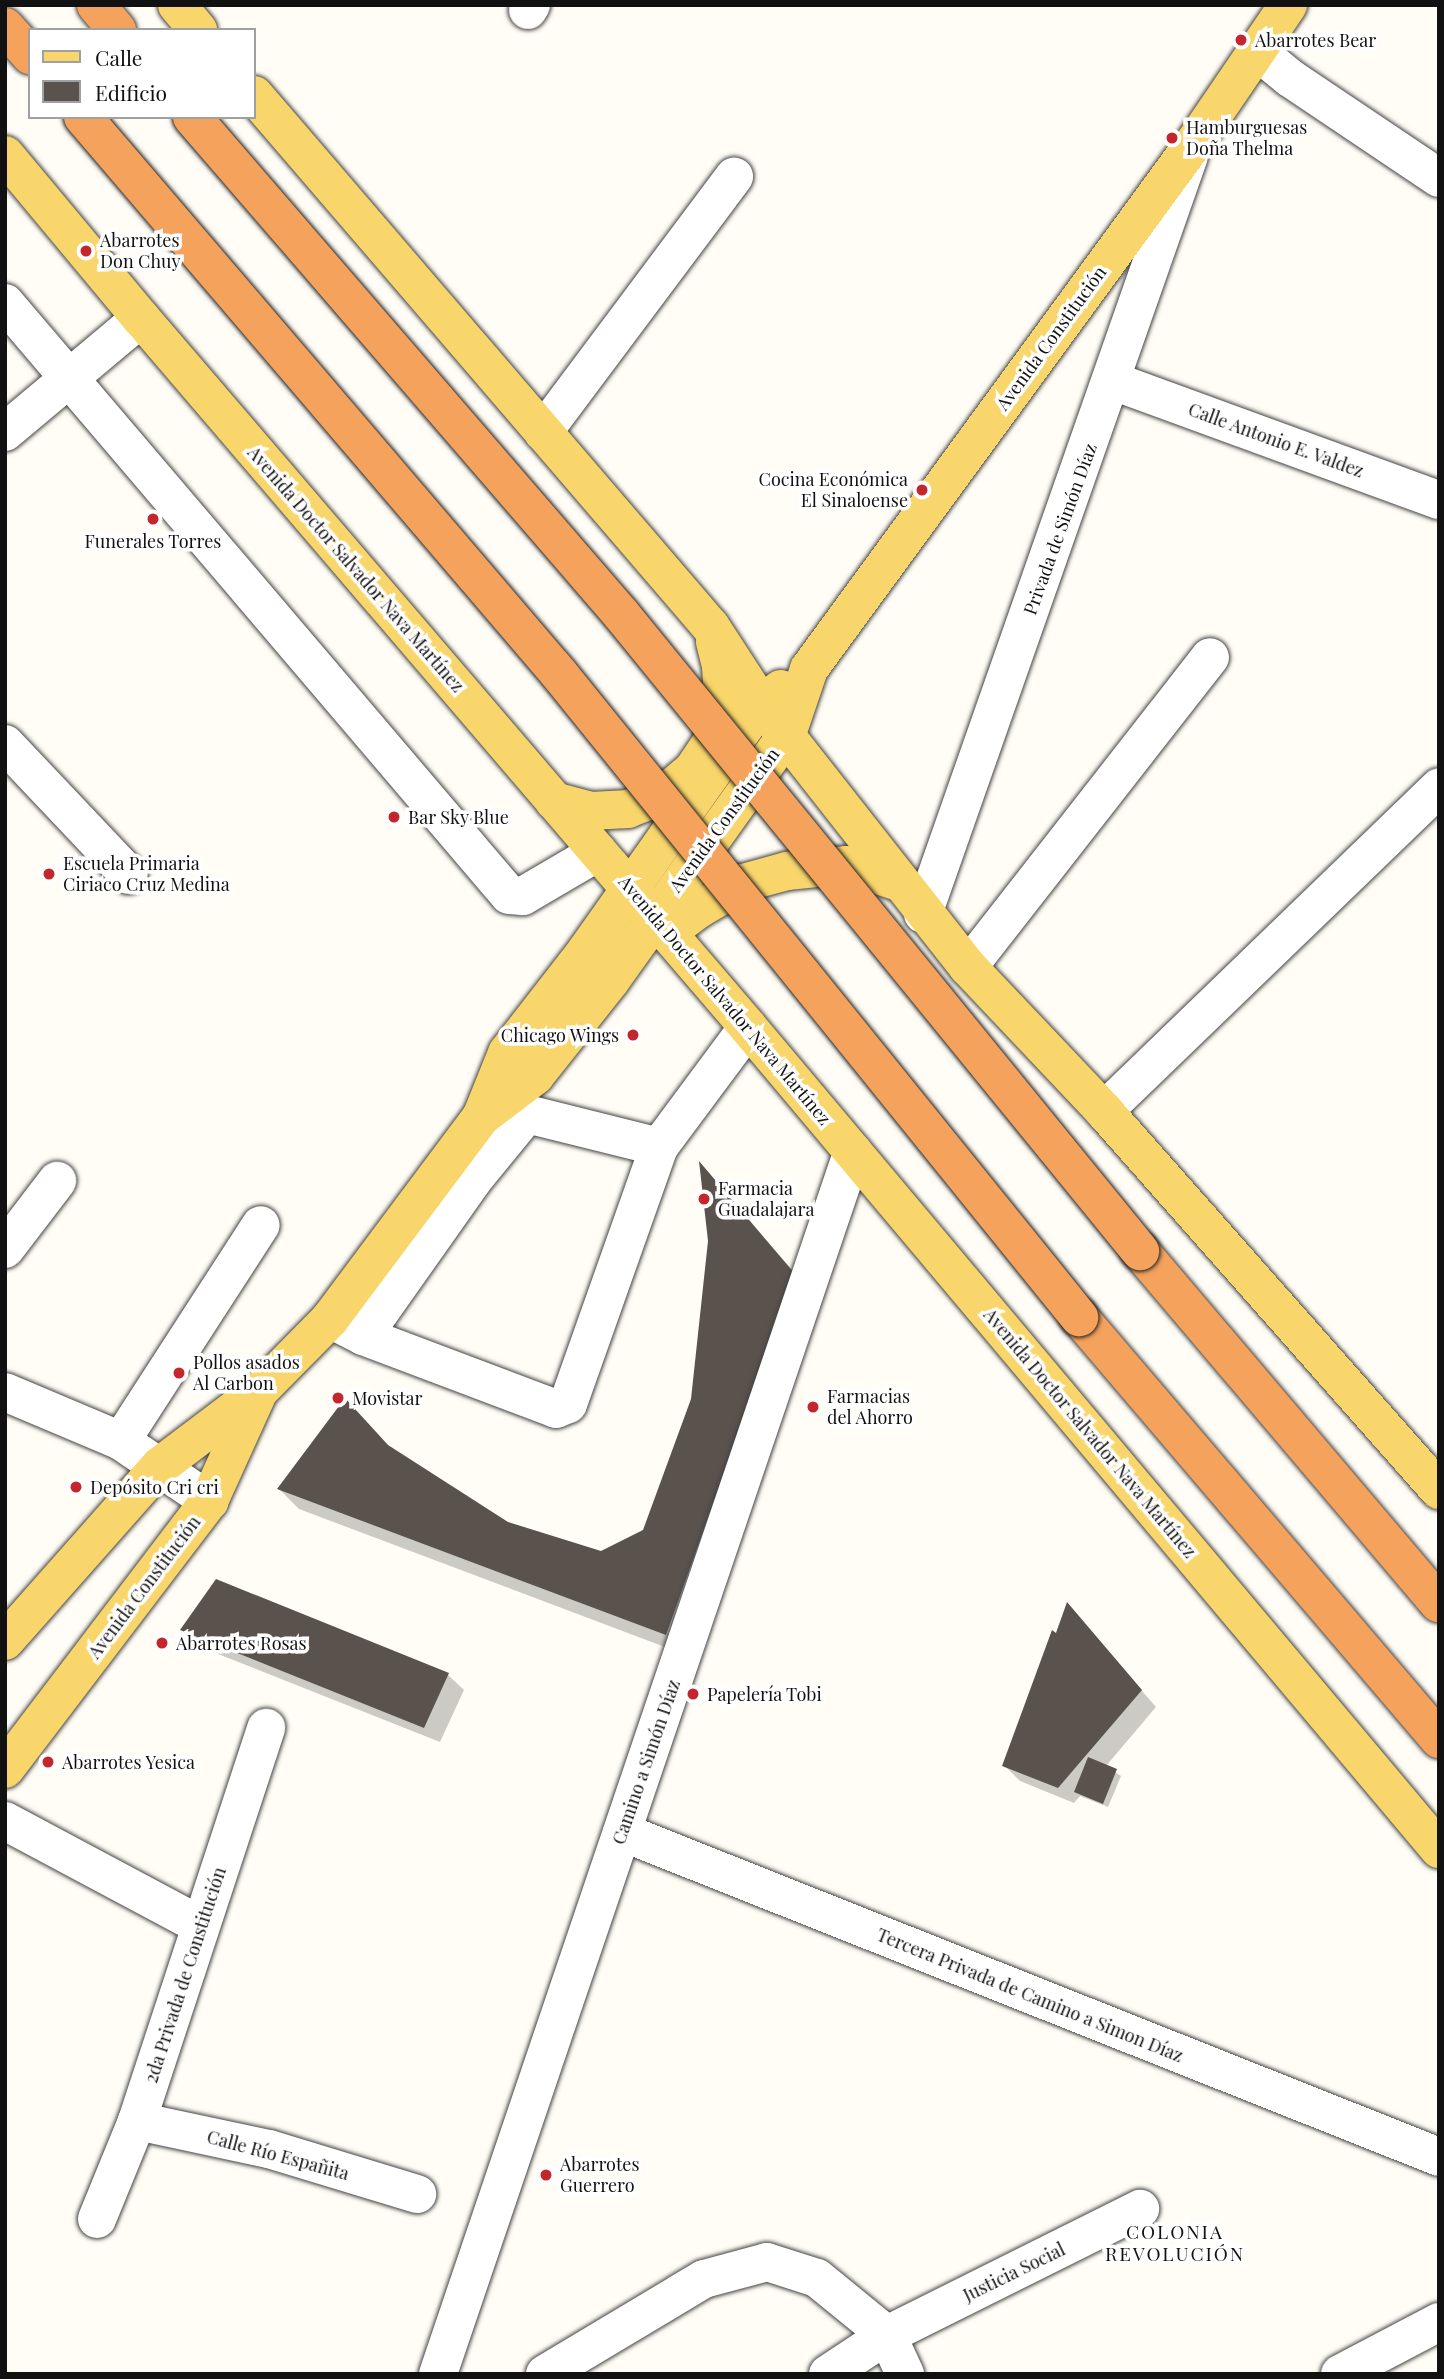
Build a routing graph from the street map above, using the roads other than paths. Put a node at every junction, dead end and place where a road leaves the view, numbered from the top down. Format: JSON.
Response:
{"nodes":[{"id":1,"x":96,"y":5,"type":"edge"},
{"id":2,"x":177,"y":5,"type":"edge"},
{"id":3,"x":1288,"y":5,"type":"edge"},
{"id":4,"x":115,"y":28,"type":"edge"},
{"id":5,"x":196,"y":28,"type":"edge"},
{"id":6,"x":1257,"y":51,"type":"junction"},
{"id":7,"x":256,"y":97,"type":"edge"},
{"id":8,"x":85,"y":119,"type":"edge"},
{"id":9,"x":194,"y":119,"type":"edge"},
{"id":10,"x":1194,"y":143,"type":"junction"},
{"id":11,"x":5,"y":155,"type":"edge"},
{"id":12,"x":733,"y":177,"type":"dead end"},
{"id":13,"x":1439,"y":178,"type":"edge"},
{"id":14,"x":5,"y":303,"type":"edge"},
{"id":15,"x":141,"y":318,"type":"junction"},
{"id":16,"x":70,"y":381,"type":"junction"},
{"id":17,"x":1113,"y":381,"type":"junction"},
{"id":18,"x":5,"y":432,"type":"edge"},
{"id":19,"x":543,"y":432,"type":"junction"},
{"id":20,"x":1439,"y":500,"type":"edge"},
{"id":21,"x":711,"y":627,"type":"junction"},
{"id":22,"x":1210,"y":657,"type":"dead end"},
{"id":23,"x":810,"y":668,"type":"junction"},
{"id":24,"x":761,"y":704,"type":"junction"},
{"id":25,"x":787,"y":734,"type":"junction"},
{"id":26,"x":5,"y":744,"type":"edge"},
{"id":27,"x":1439,"y":787,"type":"edge"},
{"id":28,"x":554,"y":800,"type":"junction"},
{"id":29,"x":598,"y":852,"type":"junction"},
{"id":30,"x":130,"y":875,"type":"dead end"},
{"id":31,"x":899,"y":882,"type":"junction"},
{"id":32,"x":629,"y":887,"type":"junction"},
{"id":33,"x":923,"y":914,"type":"junction"},
{"id":34,"x":662,"y":925,"type":"junction"},
{"id":35,"x":694,"y":963,"type":"junction"},
{"id":36,"x":968,"y":967,"type":"junction"},
{"id":37,"x":611,"y":981,"type":"junction"},
{"id":38,"x":748,"y":1027,"type":"junction"},
{"id":39,"x":1104,"y":1111,"type":"junction"},
{"id":40,"x":481,"y":1117,"type":"junction"},
{"id":41,"x":659,"y":1147,"type":"junction"},
{"id":42,"x":853,"y":1151,"type":"junction"},
{"id":43,"x":57,"y":1181,"type":"dead end"},
{"id":44,"x":261,"y":1225,"type":"dead end"},
{"id":45,"x":5,"y":1249,"type":"edge"},
{"id":46,"x":347,"y":1327,"type":"junction"},
{"id":47,"x":259,"y":1391,"type":"junction"},
{"id":48,"x":5,"y":1392,"type":"edge"},
{"id":49,"x":121,"y":1441,"type":"junction"},
{"id":50,"x":160,"y":1466,"type":"junction"},
{"id":51,"x":1439,"y":1490,"type":"edge"},
{"id":52,"x":209,"y":1501,"type":"junction"},
{"id":53,"x":1439,"y":1603,"type":"edge"},
{"id":54,"x":5,"y":1641,"type":"edge"},
{"id":55,"x":266,"y":1728,"type":"dead end"},
{"id":56,"x":1439,"y":1739,"type":"edge"},
{"id":57,"x":5,"y":1769,"type":"edge"},
{"id":58,"x":5,"y":1821,"type":"edge"},
{"id":59,"x":622,"y":1832,"type":"junction"},
{"id":60,"x":1439,"y":1849,"type":"edge"},
{"id":61,"x":200,"y":1925,"type":"junction"},
{"id":62,"x":137,"y":2121,"type":"junction"},
{"id":63,"x":1439,"y":2157,"type":"edge"},
{"id":64,"x":417,"y":2194,"type":"dead end"},
{"id":65,"x":1140,"y":2208,"type":"dead end"},
{"id":66,"x":97,"y":2219,"type":"dead end"},
{"id":67,"x":1439,"y":2322,"type":"edge"},
{"id":68,"x":887,"y":2335,"type":"junction"},
{"id":69,"x":438,"y":2374,"type":"edge"},
{"id":70,"x":545,"y":2374,"type":"edge"},
{"id":71,"x":828,"y":2374,"type":"edge"},
{"id":72,"x":905,"y":2374,"type":"edge"},
{"id":73,"x":1340,"y":2374,"type":"edge"}],
"edges":[{"from":1,"to":4,"type":"highway"},
{"from":2,"to":5,"type":"main road"},
{"from":3,"to":6,"type":"main road","name":"Avenida Constitución"},
{"from":6,"to":10,"type":"main road","name":"Avenida Constitución"},
{"from":6,"to":13,"type":"street"},
{"from":7,"to":19,"type":"main road"},
{"from":8,"to":56,"type":"highway","bridge":true},
{"from":9,"to":53,"type":"highway","bridge":true},
{"from":10,"to":17,"type":"street","name":"Privada de Simón Díaz"},
{"from":10,"to":23,"type":"main road","name":"Avenida Constitución"},
{"from":11,"to":15,"type":"main road","name":"Avenida Doctor Salvador Nava Martínez"},
{"from":12,"to":19,"type":"street"},
{"from":14,"to":16,"type":"street"},
{"from":15,"to":16,"type":"street"},
{"from":15,"to":28,"type":"main road","name":"Avenida Doctor Salvador Nava Martínez"},
{"from":16,"to":18,"type":"street"},
{"from":16,"to":29,"type":"street"},
{"from":17,"to":20,"type":"street","name":"Calle Antonio E. Valdez"},
{"from":17,"to":33,"type":"street","name":"Privada de Simón Díaz"},
{"from":19,"to":21,"type":"main road"},
{"from":21,"to":24,"type":"main road"},
{"from":21,"to":28,"type":"main road"},
{"from":22,"to":36,"type":"street"},
{"from":23,"to":24,"type":"main road","name":"Avenida Constitución"},
{"from":23,"to":25,"type":"main road","name":"Avenida Constitución"},
{"from":24,"to":25,"type":"main road"},
{"from":24,"to":32,"type":"main road","name":"Avenida Constitución"},
{"from":25,"to":31,"type":"main road"},
{"from":25,"to":34,"type":"main road","name":"Avenida Constitución"},
{"from":26,"to":30,"type":"street"},
{"from":27,"to":39,"type":"street"},
{"from":28,"to":29,"type":"main road","name":"Avenida Doctor Salvador Nava Martínez"},
{"from":29,"to":32,"type":"main road","name":"Avenida Doctor Salvador Nava Martínez"},
{"from":31,"to":33,"type":"main road"},
{"from":31,"to":34,"type":"main road"},
{"from":32,"to":34,"type":"main road","name":"Avenida Doctor Salvador Nava Martínez"},
{"from":32,"to":40,"type":"main road","name":"Avenida Constitución"},
{"from":33,"to":36,"type":"main road"},
{"from":34,"to":35,"type":"main road","name":"Avenida Doctor Salvador Nava Martínez"},
{"from":34,"to":37,"type":"main road","name":"Avenida Constitución"},
{"from":35,"to":37,"type":"main road"},
{"from":35,"to":38,"type":"main road","name":"Avenida Doctor Salvador Nava Martínez"},
{"from":36,"to":39,"type":"main road"},
{"from":37,"to":40,"type":"main road","name":"Avenida Constitución"},
{"from":38,"to":41,"type":"street"},
{"from":38,"to":42,"type":"main road","name":"Avenida Doctor Salvador Nava Martínez"},
{"from":39,"to":51,"type":"main road"},
{"from":40,"to":46,"type":"main road","name":"Avenida Constitución"},
{"from":41,"to":46,"type":"street"},
{"from":41,"to":46,"type":"street"},
{"from":42,"to":59,"type":"street","name":"Camino a Simón Díaz"},
{"from":42,"to":60,"type":"main road","name":"Avenida Doctor Salvador Nava Martínez"},
{"from":43,"to":45,"type":"street"},
{"from":44,"to":49,"type":"street"},
{"from":46,"to":47,"type":"main road","name":"Avenida Constitución"},
{"from":47,"to":50,"type":"main road","name":"Avenida Constitución"},
{"from":47,"to":52,"type":"main road","name":"Avenida Constitución"},
{"from":48,"to":49,"type":"street"},
{"from":49,"to":50,"type":"street"},
{"from":50,"to":52,"type":"street"},
{"from":50,"to":54,"type":"main road","name":"Avenida Constitución"},
{"from":52,"to":57,"type":"main road","name":"Avenida Constitución"},
{"from":55,"to":61,"type":"street","name":"2da Privada de Constitución"},
{"from":58,"to":61,"type":"street"},
{"from":59,"to":63,"type":"street","name":"Tercera Privada de Camino a Simon Díaz"},
{"from":59,"to":69,"type":"street","name":"Camino a Simón Díaz"},
{"from":61,"to":62,"type":"street","name":"2da Privada de Constitución"},
{"from":62,"to":64,"type":"street","name":"Calle Río Españita"},
{"from":62,"to":66,"type":"street","name":"2da Privada de Constitución"},
{"from":65,"to":68,"type":"street","name":"Justicia Social"},
{"from":67,"to":73,"type":"street"},
{"from":68,"to":70,"type":"street"},
{"from":68,"to":71,"type":"street","name":"Justicia Social"},
{"from":68,"to":72,"type":"street"}]}
